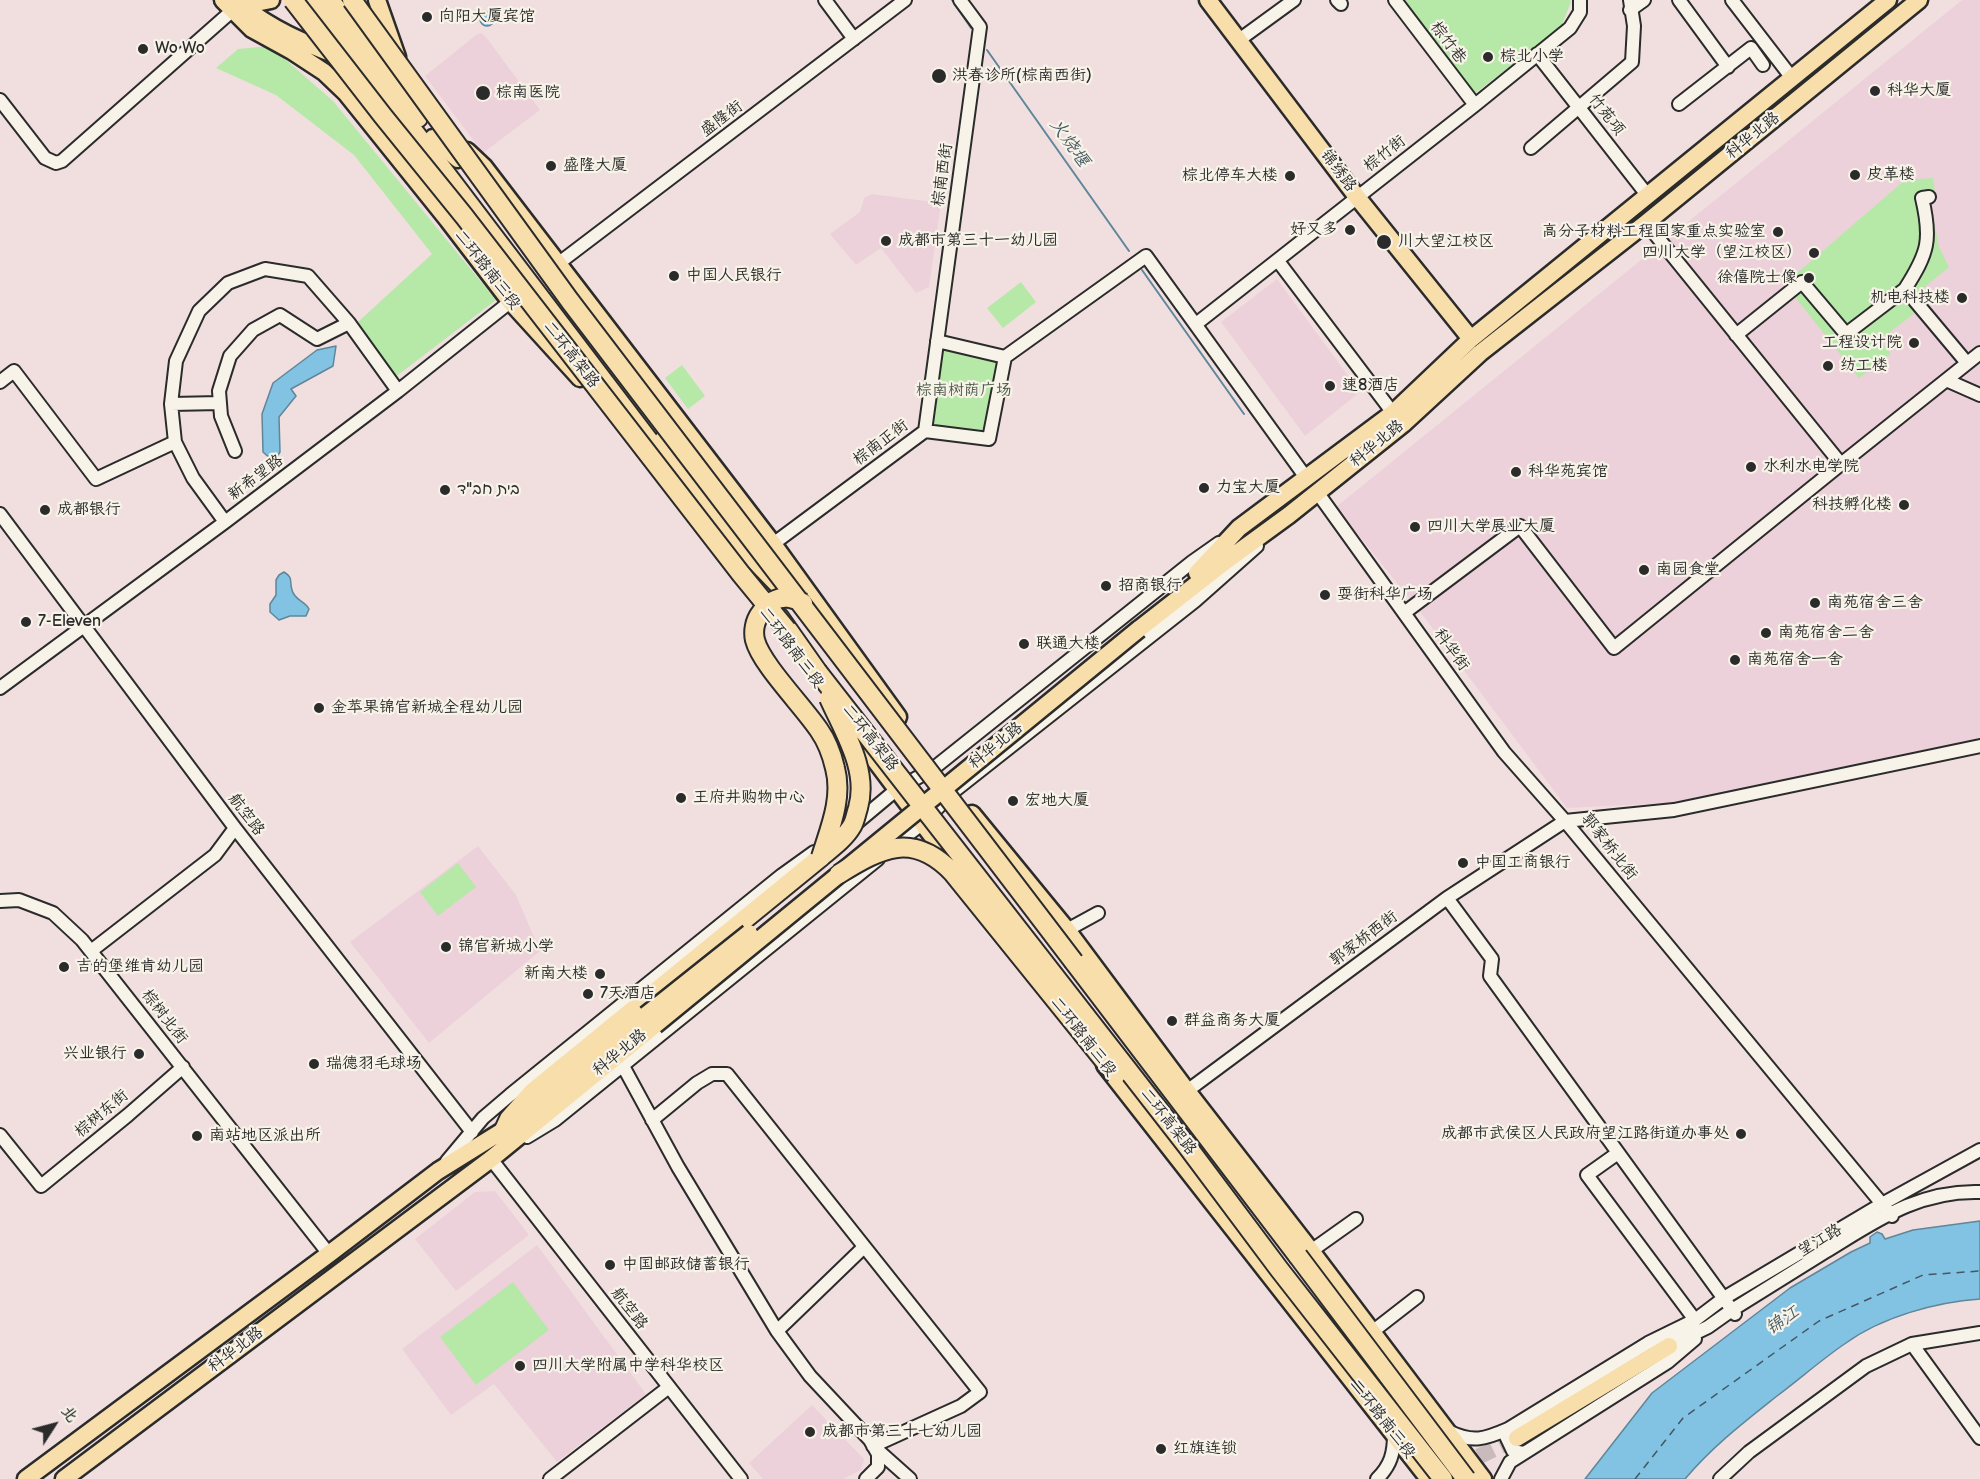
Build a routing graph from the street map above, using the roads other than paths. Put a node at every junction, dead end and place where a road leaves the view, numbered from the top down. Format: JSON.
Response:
{"nodes":[{"id":1,"x":271,"y":0,"type":"edge"},
{"id":2,"x":293,"y":0,"type":"edge"},
{"id":3,"x":314,"y":0,"type":"edge"},
{"id":4,"x":330,"y":0,"type":"edge"},
{"id":5,"x":352,"y":0,"type":"edge"},
{"id":6,"x":364,"y":0,"type":"edge"},
{"id":7,"x":376,"y":0,"type":"edge"},
{"id":8,"x":825,"y":0,"type":"edge"},
{"id":9,"x":905,"y":0,"type":"edge"},
{"id":10,"x":960,"y":0,"type":"edge"},
{"id":11,"x":1208,"y":0,"type":"edge"},
{"id":12,"x":1294,"y":0,"type":"edge"},
{"id":13,"x":1395,"y":0,"type":"edge"},
{"id":14,"x":1580,"y":0,"type":"edge"},
{"id":15,"x":1644,"y":0,"type":"edge"},
{"id":16,"x":1679,"y":0,"type":"edge"},
{"id":17,"x":1732,"y":0,"type":"edge"},
{"id":18,"x":1888,"y":0,"type":"edge"},
{"id":19,"x":1919,"y":0,"type":"edge"},
{"id":20,"x":236,"y":3,"type":"edge"},
{"id":21,"x":1630,"y":5,"type":"edge"},
{"id":22,"x":854,"y":39,"type":"junction"},
{"id":23,"x":1239,"y":40,"type":"junction"},
{"id":24,"x":1538,"y":54,"type":"junction"},
{"id":25,"x":368,"y":61,"type":"junction"},
{"id":26,"x":1763,"y":65,"type":"dead end"},
{"id":27,"x":1728,"y":67,"type":"junction"},
{"id":28,"x":1792,"y":78,"type":"junction"},
{"id":29,"x":0,"y":100,"type":"edge"},
{"id":30,"x":1679,"y":104,"type":"dead end"},
{"id":31,"x":1475,"y":105,"type":"junction"},
{"id":32,"x":1579,"y":107,"type":"junction"},
{"id":33,"x":423,"y":117,"type":"junction"},
{"id":34,"x":429,"y":143,"type":"junction"},
{"id":35,"x":1531,"y":148,"type":"dead end"},
{"id":36,"x":458,"y":159,"type":"junction"},
{"id":37,"x":465,"y":190,"type":"junction"},
{"id":38,"x":1648,"y":196,"type":"junction"},
{"id":39,"x":1357,"y":197,"type":"junction"},
{"id":40,"x":1929,"y":197,"type":"dead end"},
{"id":41,"x":448,"y":220,"type":"junction"},
{"id":42,"x":1646,"y":223,"type":"junction"},
{"id":43,"x":1278,"y":261,"type":"junction"},
{"id":44,"x":559,"y":263,"type":"junction"},
{"id":45,"x":1905,"y":288,"type":"junction"},
{"id":46,"x":528,"y":289,"type":"junction"},
{"id":47,"x":510,"y":301,"type":"junction"},
{"id":48,"x":349,"y":323,"type":"junction"},
{"id":49,"x":1196,"y":324,"type":"junction"},
{"id":50,"x":1736,"y":335,"type":"junction"},
{"id":51,"x":1471,"y":339,"type":"junction"},
{"id":52,"x":937,"y":341,"type":"junction"},
{"id":53,"x":1980,"y":353,"type":"edge"},
{"id":54,"x":1005,"y":357,"type":"junction"},
{"id":55,"x":1967,"y":363,"type":"junction"},
{"id":56,"x":1946,"y":380,"type":"junction"},
{"id":57,"x":0,"y":382,"type":"edge"},
{"id":58,"x":398,"y":391,"type":"junction"},
{"id":59,"x":1980,"y":395,"type":"edge"},
{"id":60,"x":220,"y":403,"type":"junction"},
{"id":61,"x":171,"y":404,"type":"junction"},
{"id":62,"x":1394,"y":413,"type":"junction"},
{"id":63,"x":627,"y":429,"type":"junction"},
{"id":64,"x":925,"y":431,"type":"junction"},
{"id":65,"x":175,"y":442,"type":"junction"},
{"id":66,"x":235,"y":451,"type":"dead end"},
{"id":67,"x":1841,"y":464,"type":"junction"},
{"id":68,"x":1312,"y":485,"type":"junction"},
{"id":69,"x":0,"y":514,"type":"edge"},
{"id":70,"x":1289,"y":515,"type":"junction"},
{"id":71,"x":225,"y":522,"type":"junction"},
{"id":72,"x":1239,"y":528,"type":"junction"},
{"id":73,"x":773,"y":544,"type":"junction"},
{"id":74,"x":1404,"y":614,"type":"junction"},
{"id":75,"x":816,"y":623,"type":"junction"},
{"id":76,"x":85,"y":625,"type":"junction"},
{"id":77,"x":1136,"y":627,"type":"junction"},
{"id":78,"x":787,"y":630,"type":"junction"},
{"id":79,"x":817,"y":671,"type":"junction"},
{"id":80,"x":0,"y":688,"type":"edge"},
{"id":81,"x":1980,"y":746,"type":"edge"},
{"id":82,"x":934,"y":768,"type":"junction"},
{"id":83,"x":896,"y":790,"type":"junction"},
{"id":84,"x":953,"y":792,"type":"junction"},
{"id":85,"x":1565,"y":821,"type":"junction"},
{"id":86,"x":923,"y":823,"type":"junction"},
{"id":87,"x":235,"y":828,"type":"junction"},
{"id":88,"x":821,"y":857,"type":"junction"},
{"id":89,"x":839,"y":874,"type":"junction"},
{"id":90,"x":1447,"y":898,"type":"junction"},
{"id":91,"x":0,"y":901,"type":"edge"},
{"id":92,"x":1098,"y":913,"type":"dead end"},
{"id":93,"x":1067,"y":930,"type":"junction"},
{"id":94,"x":90,"y":951,"type":"junction"},
{"id":95,"x":1074,"y":962,"type":"junction"},
{"id":96,"x":651,"y":1020,"type":"junction"},
{"id":97,"x":623,"y":1066,"type":"junction"},
{"id":98,"x":183,"y":1067,"type":"junction"},
{"id":99,"x":1186,"y":1091,"type":"junction"},
{"id":100,"x":652,"y":1120,"type":"junction"},
{"id":101,"x":504,"y":1130,"type":"junction"},
{"id":102,"x":472,"y":1132,"type":"junction"},
{"id":103,"x":0,"y":1135,"type":"edge"},
{"id":104,"x":1187,"y":1146,"type":"junction"},
{"id":105,"x":1980,"y":1150,"type":"edge"},
{"id":106,"x":1618,"y":1153,"type":"junction"},
{"id":107,"x":491,"y":1159,"type":"junction"},
{"id":108,"x":438,"y":1171,"type":"junction"},
{"id":109,"x":1980,"y":1192,"type":"edge"},
{"id":110,"x":1887,"y":1211,"type":"junction"},
{"id":111,"x":1356,"y":1219,"type":"dead end"},
{"id":112,"x":864,"y":1247,"type":"junction"},
{"id":113,"x":1311,"y":1251,"type":"junction"},
{"id":114,"x":329,"y":1254,"type":"junction"},
{"id":115,"x":1417,"y":1297,"type":"dead end"},
{"id":116,"x":1724,"y":1298,"type":"junction"},
{"id":117,"x":1734,"y":1312,"type":"junction"},
{"id":118,"x":1695,"y":1320,"type":"junction"},
{"id":119,"x":1708,"y":1327,"type":"junction"},
{"id":120,"x":777,"y":1331,"type":"junction"},
{"id":121,"x":1372,"y":1332,"type":"junction"},
{"id":122,"x":1980,"y":1333,"type":"edge"},
{"id":123,"x":1912,"y":1344,"type":"junction"},
{"id":124,"x":1670,"y":1346,"type":"junction"},
{"id":125,"x":669,"y":1387,"type":"junction"},
{"id":126,"x":1446,"y":1430,"type":"junction"},
{"id":127,"x":1394,"y":1434,"type":"junction"},
{"id":128,"x":1980,"y":1438,"type":"edge"},
{"id":129,"x":1516,"y":1440,"type":"junction"},
{"id":130,"x":873,"y":1446,"type":"junction"},
{"id":131,"x":26,"y":1479,"type":"edge"},
{"id":132,"x":64,"y":1479,"type":"edge"},
{"id":133,"x":550,"y":1479,"type":"edge"},
{"id":134,"x":741,"y":1479,"type":"edge"},
{"id":135,"x":866,"y":1479,"type":"edge"},
{"id":136,"x":910,"y":1479,"type":"edge"},
{"id":137,"x":1377,"y":1479,"type":"edge"},
{"id":138,"x":1429,"y":1479,"type":"edge"},
{"id":139,"x":1443,"y":1479,"type":"edge"},
{"id":140,"x":1466,"y":1479,"type":"edge"},
{"id":141,"x":1483,"y":1479,"type":"edge"},
{"id":142,"x":1501,"y":1479,"type":"edge"},
{"id":143,"x":1720,"y":1479,"type":"edge"}],
"edges":[{"from":1,"to":20,"type":"main road"},
{"from":2,"to":78,"type":"highway","name":"二环高架路","bridge":true},
{"from":3,"to":25,"type":"highway"},
{"from":4,"to":25,"type":"highway"},
{"from":5,"to":75,"type":"highway","name":"二环高架路","bridge":true},
{"from":6,"to":25,"type":"main road"},
{"from":7,"to":33,"type":"main road"},
{"from":8,"to":22,"type":"street"},
{"from":9,"to":22,"type":"street","name":"盛隆街"},
{"from":10,"to":52,"type":"street","name":"棕南西街"},
{"from":11,"to":23,"type":"main road","name":"锦绣路"},
{"from":12,"to":23,"type":"street"},
{"from":13,"to":31,"type":"street","name":"棕竹巷"},
{"from":14,"to":24,"type":"street","name":"棕竹街"},
{"from":15,"to":21,"type":"street"},
{"from":16,"to":27,"type":"street"},
{"from":17,"to":28,"type":"street"},
{"from":18,"to":28,"type":"main road","name":"科华北路"},
{"from":19,"to":42,"type":"main road","name":"科华北路"},
{"from":20,"to":25,"type":"main road"},
{"from":20,"to":29,"type":"street"},
{"from":20,"to":41,"type":"main road","name":"二环路南三段"},
{"from":21,"to":32,"type":"street"},
{"from":22,"to":44,"type":"street","name":"盛隆街"},
{"from":23,"to":39,"type":"main road","name":"锦绣路"},
{"from":24,"to":31,"type":"street","name":"棕竹街"},
{"from":24,"to":32,"type":"street","name":"竹苑项"},
{"from":25,"to":33,"type":"highway"},
{"from":25,"to":34,"type":"highway"},
{"from":26,"to":27,"type":"street"},
{"from":27,"to":30,"type":"street"},
{"from":28,"to":38,"type":"main road","name":"科华北路"},
{"from":31,"to":39,"type":"street","name":"棕竹街"},
{"from":32,"to":35,"type":"street"},
{"from":32,"to":38,"type":"street","name":"竹苑项"},
{"from":33,"to":34,"type":"highway"},
{"from":33,"to":36,"type":"main road"},
{"from":33,"to":44,"type":"main road"},
{"from":34,"to":36,"type":"main road"},
{"from":34,"to":37,"type":"highway"},
{"from":34,"to":41,"type":"main road"},
{"from":34,"to":46,"type":"main road"},
{"from":36,"to":44,"type":"main road"},
{"from":37,"to":75,"type":"highway","bridge":true},
{"from":37,"to":78,"type":"highway","bridge":true},
{"from":38,"to":51,"type":"main road","name":"科华北路"},
{"from":39,"to":43,"type":"street","name":"棕竹街"},
{"from":39,"to":51,"type":"main road","name":"锦绣路"},
{"from":40,"to":45,"type":"street"},
{"from":41,"to":47,"type":"main road","name":"二环路南三段"},
{"from":42,"to":50,"type":"street"},
{"from":42,"to":68,"type":"main road","name":"科华北路"},
{"from":43,"to":49,"type":"street","name":"棕竹街"},
{"from":43,"to":62,"type":"street"},
{"from":44,"to":73,"type":"main road"},
{"from":45,"to":50,"type":"street"},
{"from":45,"to":55,"type":"street"},
{"from":46,"to":47,"type":"street","name":"新希望路"},
{"from":46,"to":63,"type":"main road"},
{"from":47,"to":58,"type":"street","name":"新希望路"},
{"from":47,"to":63,"type":"main road","name":"二环路南三段"},
{"from":48,"to":58,"type":"street"},
{"from":48,"to":60,"type":"street"},
{"from":48,"to":61,"type":"street"},
{"from":49,"to":54,"type":"street","name":"科华街"},
{"from":49,"to":68,"type":"street","name":"科华街"},
{"from":50,"to":67,"type":"street"},
{"from":51,"to":62,"type":"main road","name":"科华北路"},
{"from":52,"to":54,"type":"street"},
{"from":52,"to":64,"type":"street","name":"棕南西街"},
{"from":53,"to":55,"type":"street"},
{"from":54,"to":64,"type":"street","name":"棕南正街"},
{"from":55,"to":56,"type":"street"},
{"from":56,"to":59,"type":"street"},
{"from":56,"to":67,"type":"street"},
{"from":57,"to":65,"type":"street"},
{"from":58,"to":71,"type":"street","name":"新希望路"},
{"from":60,"to":61,"type":"street"},
{"from":60,"to":66,"type":"street"},
{"from":61,"to":65,"type":"street"},
{"from":62,"to":68,"type":"main road","name":"科华北路"},
{"from":63,"to":83,"type":"main road","name":"二环路南三段"},
{"from":64,"to":73,"type":"street","name":"棕南正街"},
{"from":65,"to":71,"type":"street"},
{"from":67,"to":74,"type":"street"},
{"from":68,"to":70,"type":"main road","name":"科华北路"},
{"from":68,"to":72,"type":"main road","name":"科华北路"},
{"from":68,"to":74,"type":"street","name":"科华街"},
{"from":69,"to":76,"type":"street","name":"航空路"},
{"from":70,"to":77,"type":"main road","name":"科华北路"},
{"from":70,"to":84,"type":"street"},
{"from":71,"to":76,"type":"street","name":"新希望路"},
{"from":72,"to":77,"type":"main road","name":"科华北路"},
{"from":72,"to":82,"type":"street"},
{"from":73,"to":82,"type":"main road"},
{"from":74,"to":85,"type":"street","name":"科华街"},
{"from":75,"to":95,"type":"highway","name":"二环高架路","bridge":true},
{"from":76,"to":80,"type":"street","name":"新希望路"},
{"from":76,"to":87,"type":"street","name":"航空路"},
{"from":77,"to":89,"type":"main road","name":"科华北路","bridge":true},
{"from":77,"to":96,"type":"main road","bridge":true},
{"from":78,"to":79,"type":"highway","name":"二环高架路"},
{"from":79,"to":88,"type":"highway","bridge":true},
{"from":79,"to":104,"type":"highway","name":"二环高架路","bridge":true},
{"from":81,"to":85,"type":"street","name":"郭家桥北街"},
{"from":82,"to":83,"type":"street"},
{"from":82,"to":84,"type":"main road"},
{"from":83,"to":86,"type":"main road","name":"二环路南三段"},
{"from":83,"to":102,"type":"street"},
{"from":84,"to":86,"type":"street"},
{"from":84,"to":93,"type":"main road"},
{"from":85,"to":90,"type":"street","name":"郭家桥西街"},
{"from":85,"to":110,"type":"street","name":"郭家桥北街"},
{"from":86,"to":97,"type":"street"},
{"from":86,"to":127,"type":"main road","name":"二环路南三段"},
{"from":87,"to":94,"type":"street"},
{"from":87,"to":102,"type":"street","name":"航空路"},
{"from":88,"to":95,"type":"highway","bridge":true},
{"from":88,"to":101,"type":"highway"},
{"from":89,"to":96,"type":"main road","name":"科华北路","bridge":true},
{"from":89,"to":104,"type":"highway","bridge":true},
{"from":90,"to":99,"type":"street","name":"郭家桥西街"},
{"from":90,"to":106,"type":"street"},
{"from":91,"to":94,"type":"street","name":"棕树北街"},
{"from":92,"to":93,"type":"street"},
{"from":93,"to":99,"type":"main road"},
{"from":94,"to":98,"type":"street","name":"棕树北街"},
{"from":95,"to":140,"type":"highway","name":"二环高架路","bridge":true},
{"from":96,"to":101,"type":"main road","name":"科华北路"},
{"from":96,"to":107,"type":"main road","name":"科华北路"},
{"from":97,"to":100,"type":"street"},
{"from":97,"to":107,"type":"street"},
{"from":98,"to":103,"type":"street","name":"棕树东街"},
{"from":98,"to":114,"type":"street","name":"棕树北街"},
{"from":99,"to":113,"type":"main road"},
{"from":100,"to":112,"type":"street"},
{"from":100,"to":120,"type":"street"},
{"from":101,"to":108,"type":"main road","name":"科华北路"},
{"from":102,"to":108,"type":"street"},
{"from":104,"to":139,"type":"highway","name":"二环高架路","bridge":true},
{"from":105,"to":110,"type":"street","name":"望江路"},
{"from":106,"to":116,"type":"street"},
{"from":106,"to":118,"type":"street"},
{"from":107,"to":125,"type":"street","name":"航空路"},
{"from":107,"to":132,"type":"main road","name":"科华北路"},
{"from":108,"to":114,"type":"main road","name":"科华北路"},
{"from":109,"to":110,"type":"street","name":"望江路"},
{"from":110,"to":116,"type":"street","name":"望江路"},
{"from":110,"to":117,"type":"street","name":"望江路"},
{"from":111,"to":113,"type":"street"},
{"from":112,"to":120,"type":"street"},
{"from":112,"to":130,"type":"street"},
{"from":113,"to":121,"type":"main road"},
{"from":114,"to":131,"type":"main road","name":"科华北路"},
{"from":115,"to":121,"type":"street"},
{"from":116,"to":117,"type":"street"},
{"from":116,"to":118,"type":"street","name":"望江路"},
{"from":117,"to":119,"type":"street","name":"望江路"},
{"from":118,"to":124,"type":"street","name":"望江路"},
{"from":118,"to":129,"type":"street"},
{"from":119,"to":124,"type":"street","name":"望江路"},
{"from":119,"to":129,"type":"street"},
{"from":120,"to":130,"type":"street"},
{"from":121,"to":126,"type":"main road"},
{"from":122,"to":123,"type":"street"},
{"from":123,"to":128,"type":"street"},
{"from":123,"to":143,"type":"street"},
{"from":124,"to":129,"type":"main road","name":"望江路"},
{"from":125,"to":133,"type":"street"},
{"from":125,"to":134,"type":"street","name":"航空路"},
{"from":126,"to":129,"type":"street"},
{"from":126,"to":141,"type":"main road"},
{"from":127,"to":137,"type":"street"},
{"from":127,"to":138,"type":"main road","name":"二环路南三段"},
{"from":129,"to":142,"type":"street"},
{"from":130,"to":135,"type":"street"},
{"from":130,"to":136,"type":"street"}]}
